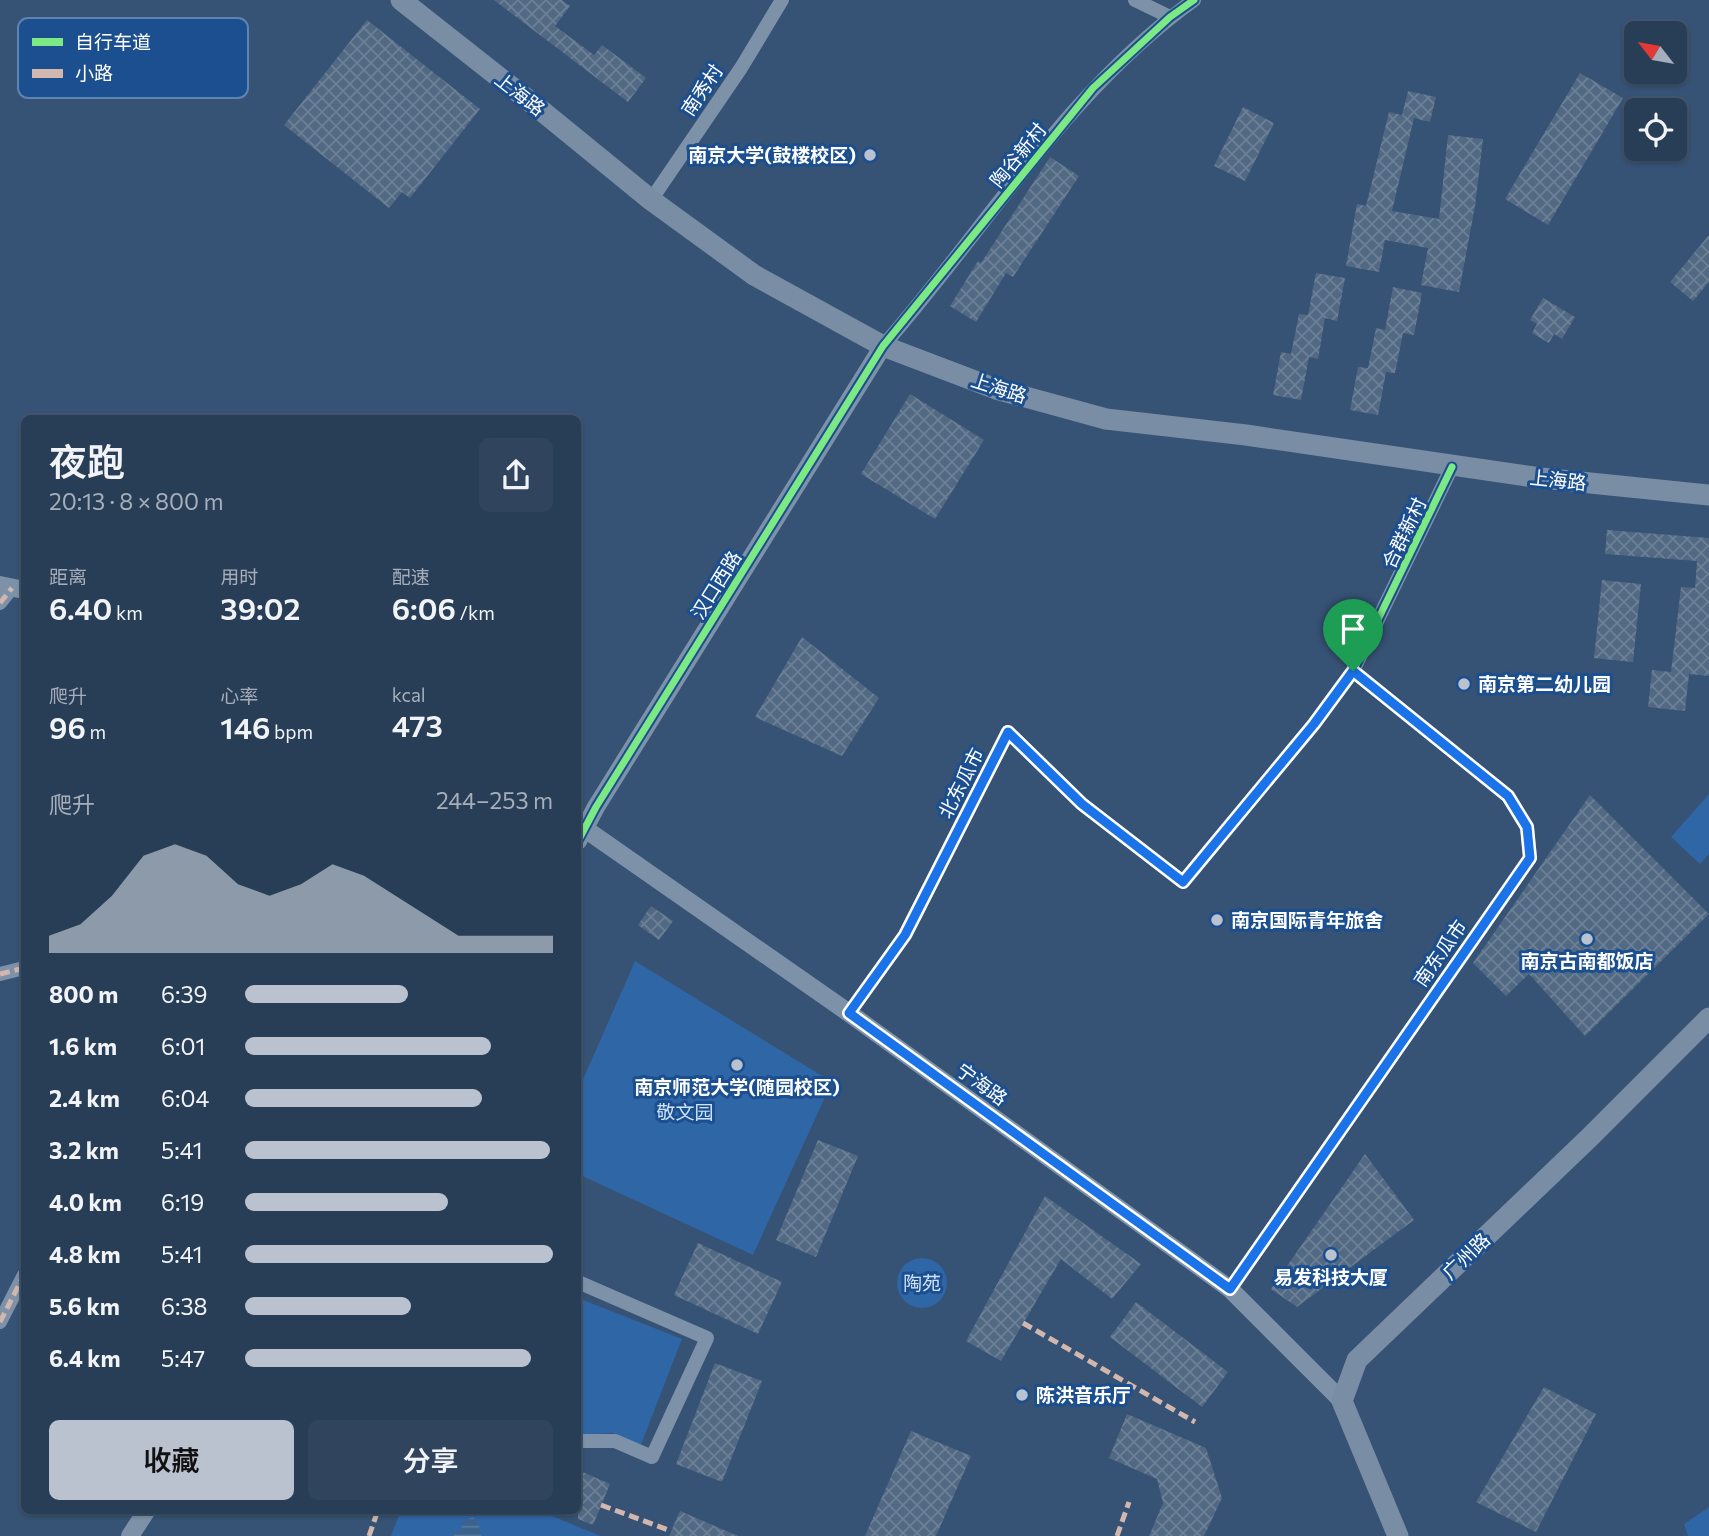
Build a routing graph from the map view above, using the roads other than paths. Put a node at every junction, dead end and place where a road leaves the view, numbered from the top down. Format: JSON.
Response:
{"nodes":[{"id":1,"x":401,"y":0,"type":"edge"},
{"id":2,"x":782,"y":0,"type":"edge"},
{"id":3,"x":1135,"y":0,"type":"edge"},
{"id":4,"x":1194,"y":0,"type":"edge"},
{"id":5,"x":1170,"y":17,"type":"junction"},
{"id":6,"x":651,"y":200,"type":"junction"},
{"id":7,"x":883,"y":346,"type":"junction"},
{"id":8,"x":1452,"y":467,"type":"junction"},
{"id":9,"x":1709,"y":495,"type":"edge"},
{"id":10,"x":12,"y":588,"type":"edge"},
{"id":11,"x":0,"y":603,"type":"edge"},
{"id":12,"x":1353,"y":671,"type":"junction"},
{"id":13,"x":581,"y":830,"type":"edge"},
{"id":14,"x":581,"y":832,"type":"edge"},
{"id":15,"x":1183,"y":882,"type":"joint"},
{"id":16,"x":21,"y":969,"type":"edge"},
{"id":17,"x":0,"y":974,"type":"edge"},
{"id":18,"x":849,"y":1013,"type":"junction"},
{"id":19,"x":1709,"y":1018,"type":"edge"},
{"id":20,"x":21,"y":1281,"type":"edge"},
{"id":21,"x":581,"y":1283,"type":"edge"},
{"id":22,"x":1230,"y":1289,"type":"junction"},
{"id":23,"x":0,"y":1322,"type":"edge"},
{"id":24,"x":1342,"y":1401,"type":"junction"},
{"id":25,"x":581,"y":1441,"type":"edge"},
{"id":26,"x":144,"y":1514,"type":"edge"},
{"id":27,"x":130,"y":1536,"type":"edge"},
{"id":28,"x":1398,"y":1536,"type":"edge"}],
"edges":[{"from":1,"to":6,"type":"main road","name":"上海路"},
{"from":2,"to":6,"type":"street","name":"南秀村"},
{"from":3,"to":5,"type":"street"},
{"from":4,"to":5,"type":"street","name":"陶谷新村"},
{"from":5,"to":7,"type":"street","name":"陶谷新村"},
{"from":6,"to":7,"type":"main road","name":"上海路"},
{"from":7,"to":8,"type":"main road","name":"上海路"},
{"from":7,"to":13,"type":"street","name":"汉口西路"},
{"from":8,"to":9,"type":"main road","name":"上海路"},
{"from":8,"to":12,"type":"street","name":"合群新村"},
{"from":10,"to":11,"type":"street"},
{"from":12,"to":15,"type":"street","name":"合群新村"},
{"from":12,"to":22,"type":"street","name":"南东瓜市"},
{"from":14,"to":18,"type":"street","name":"宁海路"},
{"from":15,"to":18,"type":"street","name":"北东瓜市"},
{"from":16,"to":17,"type":"street"},
{"from":18,"to":22,"type":"street","name":"宁海路"},
{"from":19,"to":24,"type":"main road","name":"广州路"},
{"from":20,"to":23,"type":"street"},
{"from":21,"to":25,"type":"street"},
{"from":22,"to":24,"type":"street","name":"宁海路"},
{"from":24,"to":28,"type":"main road"},
{"from":26,"to":27,"type":"street"}]}
